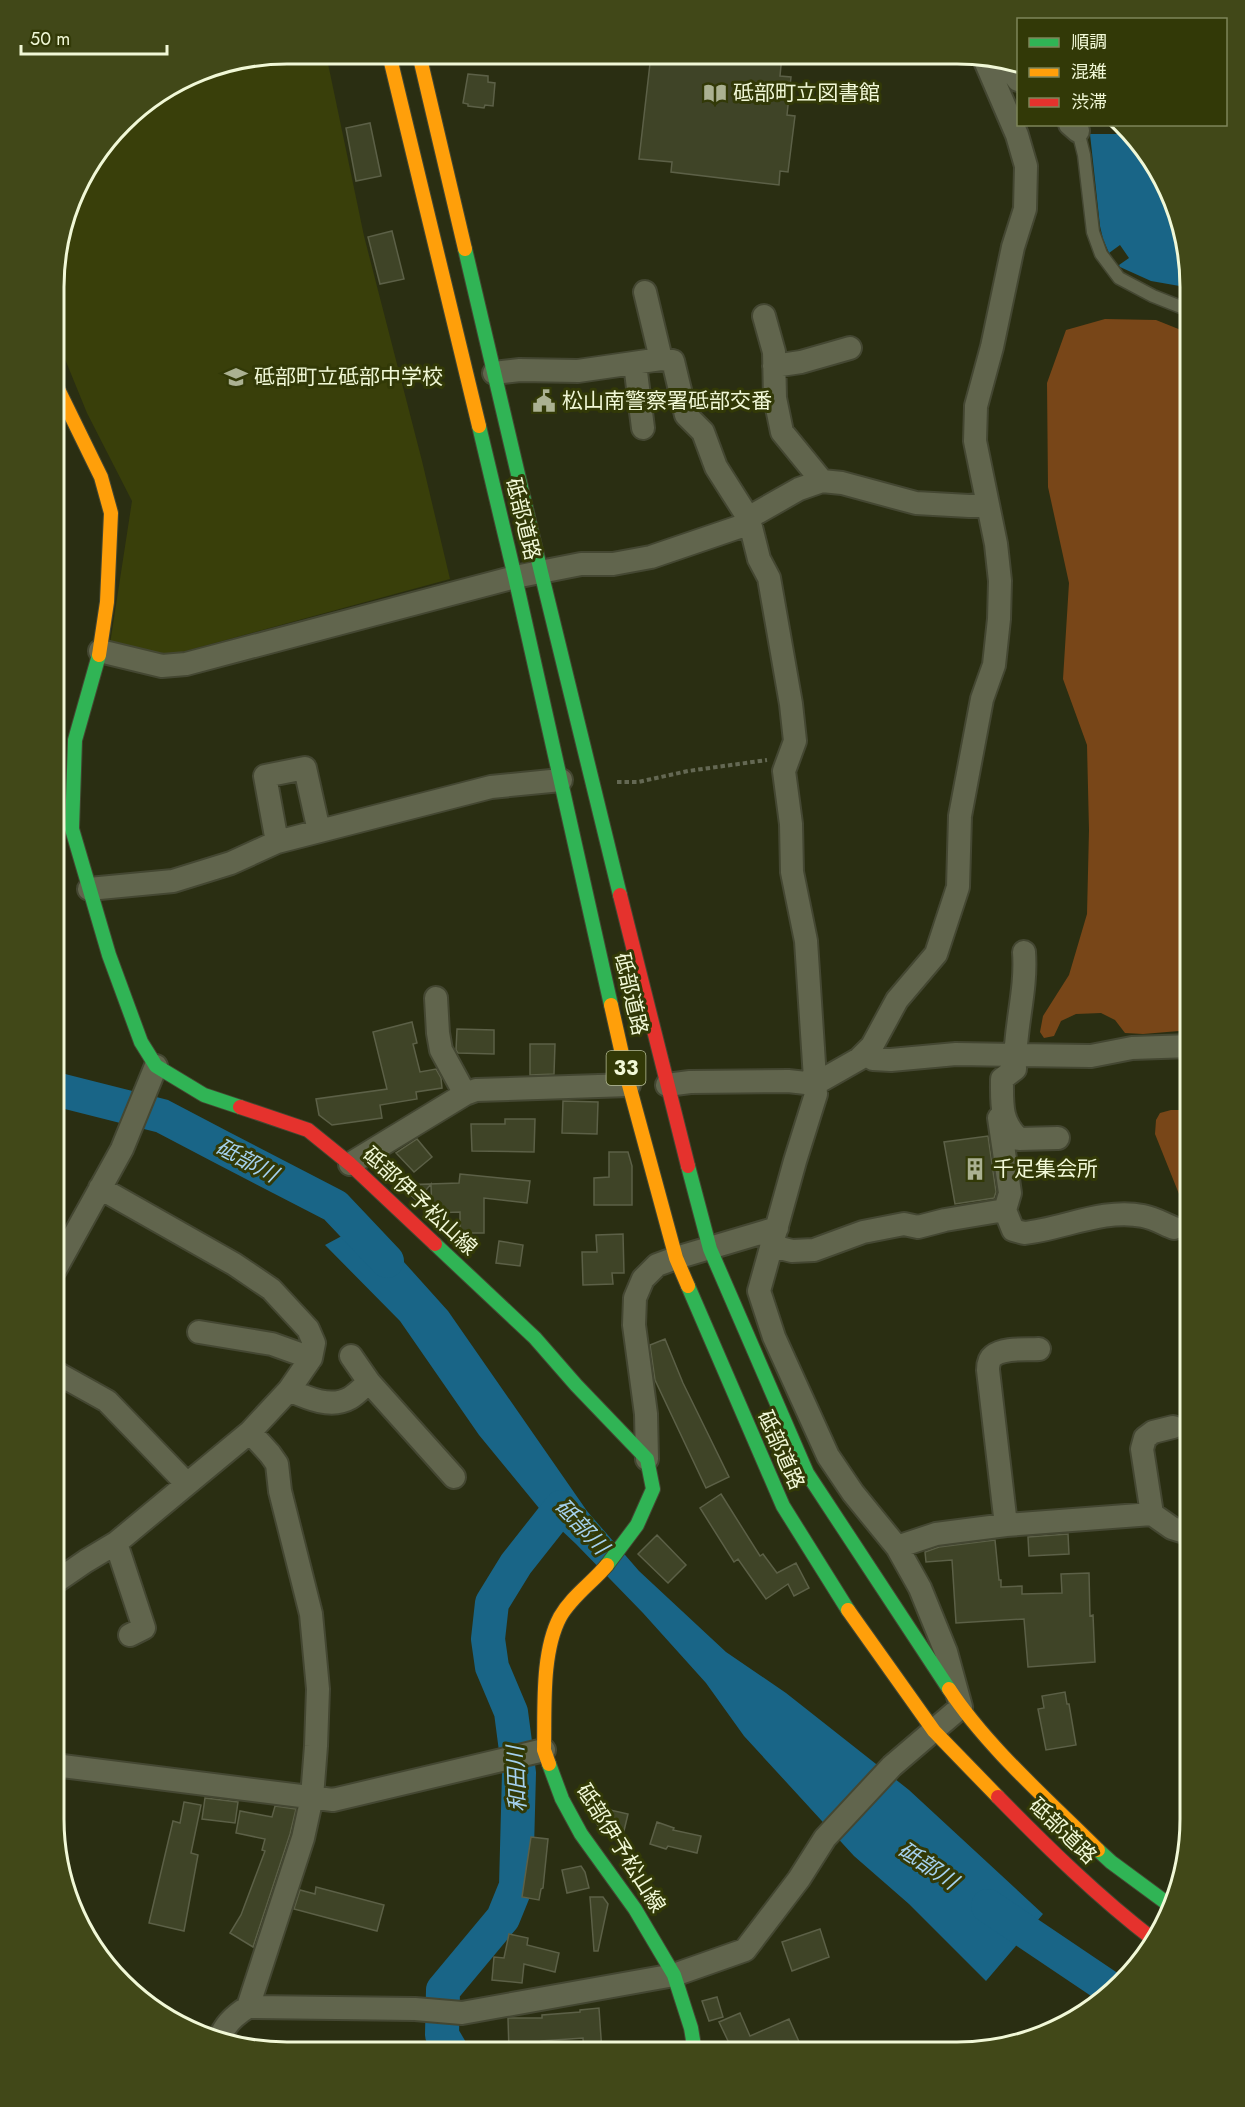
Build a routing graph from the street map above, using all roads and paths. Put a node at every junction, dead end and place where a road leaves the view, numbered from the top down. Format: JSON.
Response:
{"nodes":[{"id":1,"x":391,"y":64,"type":"edge"},
{"id":2,"x":421,"y":64,"type":"edge"},
{"id":3,"x":987,"y":66,"type":"edge"},
{"id":4,"x":1074,"y":128,"type":"edge"},
{"id":5,"x":645,"y":292,"type":"dead end"},
{"id":6,"x":1180,"y":306,"type":"edge"},
{"id":7,"x":764,"y":316,"type":"dead end"},
{"id":8,"x":850,"y":348,"type":"dead end"},
{"id":9,"x":661,"y":359,"type":"junction"},
{"id":10,"x":635,"y":364,"type":"junction"},
{"id":11,"x":774,"y":366,"type":"junction"},
{"id":12,"x":494,"y":372,"type":"junction"},
{"id":13,"x":64,"y":401,"type":"edge"},
{"id":14,"x":643,"y":428,"type":"dead end"},
{"id":15,"x":822,"y":481,"type":"junction"},
{"id":16,"x":987,"y":504,"type":"junction"},
{"id":17,"x":749,"y":519,"type":"junction"},
{"id":18,"x":541,"y":572,"type":"junction"},
{"id":19,"x":515,"y":577,"type":"junction"},
{"id":20,"x":100,"y":651,"type":"junction"},
{"id":21,"x":790,"y":756,"type":"junction"},
{"id":22,"x":561,"y":780,"type":"junction"},
{"id":23,"x":593,"y":783,"type":"junction"},
{"id":24,"x":319,"y":831,"type":"junction"},
{"id":25,"x":277,"y":842,"type":"junction"},
{"id":26,"x":89,"y":889,"type":"junction"},
{"id":27,"x":1024,"y":952,"type":"dead end"},
{"id":28,"x":436,"y":998,"type":"dead end"},
{"id":29,"x":1180,"y":1046,"type":"edge"},
{"id":30,"x":866,"y":1054,"type":"junction"},
{"id":31,"x":987,"y":1055,"type":"junction"},
{"id":32,"x":1015,"y":1056,"type":"junction"},
{"id":33,"x":156,"y":1066,"type":"junction"},
{"id":34,"x":815,"y":1084,"type":"junction"},
{"id":35,"x":630,"y":1085,"type":"junction"},
{"id":36,"x":667,"y":1085,"type":"junction"},
{"id":37,"x":465,"y":1094,"type":"junction"},
{"id":38,"x":1058,"y":1138,"type":"dead end"},
{"id":39,"x":350,"y":1164,"type":"junction"},
{"id":40,"x":100,"y":1188,"type":"junction"},
{"id":41,"x":1005,"y":1210,"type":"junction"},
{"id":42,"x":1174,"y":1228,"type":"dead end"},
{"id":43,"x":774,"y":1237,"type":"junction"},
{"id":44,"x":64,"y":1249,"type":"edge"},
{"id":45,"x":710,"y":1249,"type":"junction"},
{"id":46,"x":676,"y":1258,"type":"junction"},
{"id":47,"x":199,"y":1332,"type":"dead end"},
{"id":48,"x":1039,"y":1349,"type":"dead end"},
{"id":49,"x":351,"y":1356,"type":"dead end"},
{"id":50,"x":310,"y":1358,"type":"junction"},
{"id":51,"x":64,"y":1377,"type":"edge"},
{"id":52,"x":369,"y":1382,"type":"junction"},
{"id":53,"x":289,"y":1390,"type":"junction"},
{"id":54,"x":1173,"y":1428,"type":"dead end"},
{"id":55,"x":250,"y":1432,"type":"junction"},
{"id":56,"x":647,"y":1459,"type":"junction"},
{"id":57,"x":454,"y":1477,"type":"dead end"},
{"id":58,"x":187,"y":1484,"type":"junction"},
{"id":59,"x":1152,"y":1514,"type":"junction"},
{"id":60,"x":1006,"y":1526,"type":"junction"},
{"id":61,"x":1180,"y":1531,"type":"edge"},
{"id":62,"x":116,"y":1543,"type":"junction"},
{"id":63,"x":897,"y":1547,"type":"junction"},
{"id":64,"x":64,"y":1576,"type":"edge"},
{"id":65,"x":130,"y":1635,"type":"dead end"},
{"id":66,"x":961,"y":1707,"type":"junction"},
{"id":67,"x":934,"y":1731,"type":"junction"},
{"id":68,"x":539,"y":1751,"type":"junction"},
{"id":69,"x":64,"y":1766,"type":"edge"},
{"id":70,"x":312,"y":1797,"type":"junction"},
{"id":71,"x":1165,"y":1902,"type":"edge"},
{"id":72,"x":1148,"y":1935,"type":"edge"},
{"id":73,"x":674,"y":1975,"type":"junction"},
{"id":74,"x":248,"y":2007,"type":"junction"},
{"id":75,"x":221,"y":2033,"type":"edge"},
{"id":76,"x":693,"y":2042,"type":"edge"}],
"edges":[{"from":1,"to":19,"type":"main road","name":"砥部道路","number":"33"},
{"from":2,"to":12,"type":"main road","name":"砥部道路","number":"33"},
{"from":3,"to":16,"type":"street"},
{"from":4,"to":6,"type":"lane"},
{"from":5,"to":9,"type":"street"},
{"from":7,"to":11,"type":"street"},
{"from":8,"to":11,"type":"street"},
{"from":9,"to":10,"type":"street"},
{"from":9,"to":17,"type":"street"},
{"from":10,"to":12,"type":"street"},
{"from":10,"to":14,"type":"street"},
{"from":11,"to":15,"type":"street"},
{"from":12,"to":18,"type":"main road","name":"砥部道路","number":"33"},
{"from":13,"to":20,"type":"main road","name":"砥部伊予松山線"},
{"from":15,"to":16,"type":"street"},
{"from":15,"to":17,"type":"street"},
{"from":16,"to":30,"type":"street"},
{"from":17,"to":18,"type":"street"},
{"from":17,"to":21,"type":"street"},
{"from":18,"to":19,"type":"street"},
{"from":18,"to":23,"type":"main road","name":"砥部道路","number":"33"},
{"from":19,"to":20,"type":"street"},
{"from":19,"to":22,"type":"main road","name":"砥部道路","number":"33"},
{"from":20,"to":26,"type":"main road","name":"砥部伊予松山線"},
{"from":21,"to":23,"type":"path"},
{"from":21,"to":34,"type":"street"},
{"from":22,"to":24,"type":"street"},
{"from":22,"to":35,"type":"main road","name":"砥部道路","number":"33"},
{"from":23,"to":36,"type":"main road","name":"砥部道路","number":"33"},
{"from":24,"to":25,"type":"street"},
{"from":24,"to":25,"type":"street"},
{"from":25,"to":26,"type":"street"},
{"from":26,"to":33,"type":"main road","name":"砥部伊予松山線"},
{"from":27,"to":32,"type":"street"},
{"from":28,"to":37,"type":"street"},
{"from":29,"to":32,"type":"street"},
{"from":30,"to":31,"type":"street"},
{"from":30,"to":34,"type":"street"},
{"from":31,"to":32,"type":"street"},
{"from":31,"to":41,"type":"street"},
{"from":32,"to":38,"type":"street"},
{"from":33,"to":39,"type":"main road","name":"砥部伊予松山線"},
{"from":33,"to":40,"type":"street"},
{"from":34,"to":36,"type":"street"},
{"from":34,"to":43,"type":"street"},
{"from":35,"to":37,"type":"street"},
{"from":35,"to":46,"type":"main road","name":"砥部道路","number":"33"},
{"from":36,"to":45,"type":"main road","name":"砥部道路","number":"33"},
{"from":37,"to":39,"type":"street"},
{"from":39,"to":56,"type":"main road","name":"砥部伊予松山線"},
{"from":40,"to":44,"type":"street"},
{"from":40,"to":50,"type":"street"},
{"from":41,"to":42,"type":"street"},
{"from":41,"to":43,"type":"street"},
{"from":43,"to":45,"type":"street"},
{"from":43,"to":63,"type":"street"},
{"from":45,"to":46,"type":"street"},
{"from":45,"to":66,"type":"main road","name":"砥部道路","number":"33"},
{"from":46,"to":56,"type":"street"},
{"from":46,"to":67,"type":"main road","name":"砥部道路","number":"33"},
{"from":47,"to":50,"type":"street"},
{"from":48,"to":60,"type":"street"},
{"from":49,"to":52,"type":"street"},
{"from":50,"to":53,"type":"street"},
{"from":51,"to":58,"type":"street"},
{"from":52,"to":53,"type":"street"},
{"from":52,"to":57,"type":"street"},
{"from":53,"to":55,"type":"street"},
{"from":54,"to":59,"type":"street"},
{"from":55,"to":58,"type":"street"},
{"from":55,"to":70,"type":"street"},
{"from":56,"to":68,"type":"main road","name":"砥部伊予松山線"},
{"from":58,"to":62,"type":"street"},
{"from":59,"to":60,"type":"street"},
{"from":59,"to":61,"type":"street"},
{"from":60,"to":63,"type":"street"},
{"from":62,"to":64,"type":"street"},
{"from":62,"to":65,"type":"street"},
{"from":63,"to":66,"type":"street"},
{"from":66,"to":67,"type":"street"},
{"from":66,"to":71,"type":"main road","name":"砥部道路","number":"33"},
{"from":67,"to":72,"type":"main road","name":"砥部道路","number":"33"},
{"from":67,"to":73,"type":"street"},
{"from":68,"to":70,"type":"street"},
{"from":68,"to":73,"type":"main road","name":"砥部伊予松山線"},
{"from":69,"to":70,"type":"street"},
{"from":70,"to":74,"type":"street"},
{"from":73,"to":74,"type":"street"},
{"from":73,"to":76,"type":"main road","name":"砥部伊予松山線"},
{"from":74,"to":75,"type":"street"}]}
